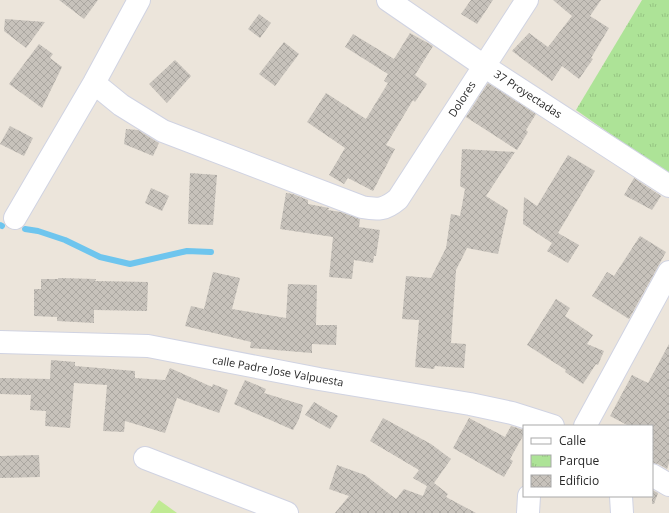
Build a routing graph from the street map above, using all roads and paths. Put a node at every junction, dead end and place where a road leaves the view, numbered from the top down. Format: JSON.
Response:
{"nodes":[{"id":1,"x":139,"y":0,"type":"edge"},
{"id":2,"x":388,"y":0,"type":"edge"},
{"id":3,"x":527,"y":0,"type":"edge"},
{"id":4,"x":484,"y":66,"type":"junction"},
{"id":5,"x":94,"y":83,"type":"junction"},
{"id":6,"x":669,"y":186,"type":"edge"},
{"id":7,"x":15,"y":218,"type":"dead end"},
{"id":8,"x":669,"y":272,"type":"edge"},
{"id":9,"x":0,"y":342,"type":"edge"},
{"id":10,"x":539,"y":424,"type":"edge"},
{"id":11,"x":586,"y":425,"type":"edge"},
{"id":12,"x":145,"y":458,"type":"dead end"},
{"id":13,"x":653,"y":476,"type":"edge"},
{"id":14,"x":669,"y":485,"type":"edge"},
{"id":15,"x":529,"y":497,"type":"edge"},
{"id":16,"x":621,"y":497,"type":"edge"},
{"id":17,"x":262,"y":509,"type":"edge"},
{"id":18,"x":286,"y":513,"type":"edge"},
{"id":19,"x":528,"y":513,"type":"edge"},
{"id":20,"x":622,"y":513,"type":"edge"}],
"edges":[{"from":1,"to":5,"type":"street"},
{"from":2,"to":4,"type":"street","name":"37 Proyectadas"},
{"from":3,"to":4,"type":"street","name":"Dolores"},
{"from":4,"to":5,"type":"street","name":"Dolores"},
{"from":4,"to":6,"type":"street","name":"37 Proyectadas"},
{"from":5,"to":7,"type":"street"},
{"from":8,"to":11,"type":"street"},
{"from":9,"to":10,"type":"street","name":"calle Padre Jose Valpuesta"},
{"from":12,"to":17,"type":"street"},
{"from":13,"to":14,"type":"street"},
{"from":15,"to":19,"type":"street"},
{"from":16,"to":20,"type":"street"},
{"from":17,"to":18,"type":"street"}]}
